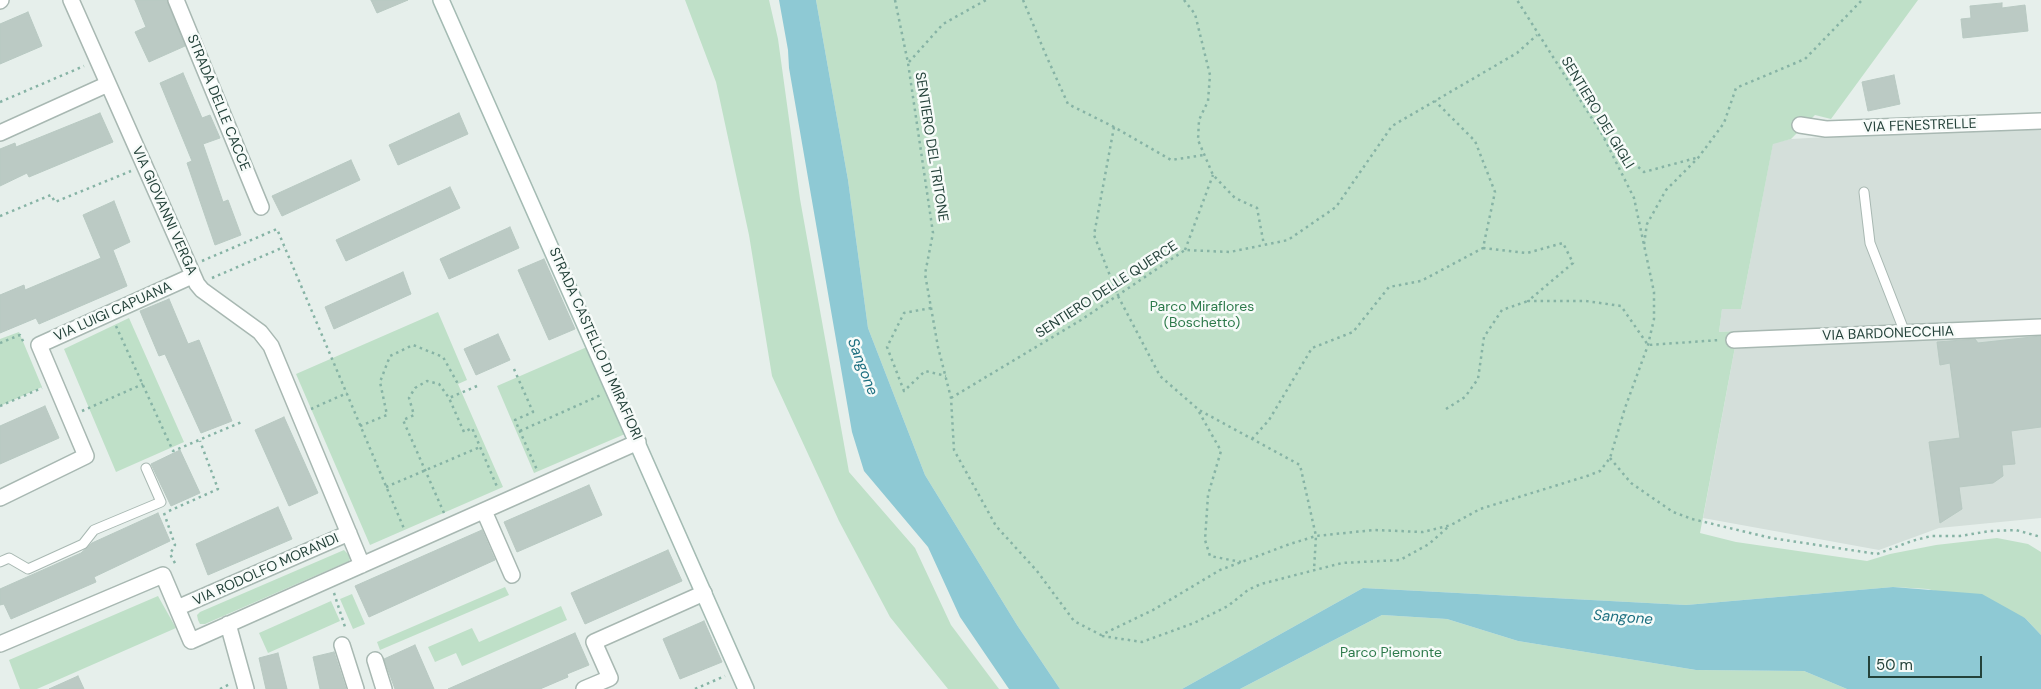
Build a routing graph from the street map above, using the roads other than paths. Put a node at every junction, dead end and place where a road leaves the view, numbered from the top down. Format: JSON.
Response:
{"nodes":[{"id":1,"x":71,"y":0,"type":"edge"},
{"id":2,"x":176,"y":0,"type":"edge"},
{"id":3,"x":441,"y":0,"type":"edge"},
{"id":4,"x":108,"y":84,"type":"junction"},
{"id":5,"x":2041,"y":121,"type":"edge"},
{"id":6,"x":1800,"y":125,"type":"dead end"},
{"id":7,"x":0,"y":133,"type":"edge"},
{"id":8,"x":1864,"y":192,"type":"dead end"},
{"id":9,"x":261,"y":207,"type":"dead end"},
{"id":10,"x":192,"y":276,"type":"junction"},
{"id":11,"x":2041,"y":327,"type":"edge"},
{"id":12,"x":1905,"y":333,"type":"junction"},
{"id":13,"x":1734,"y":340,"type":"road end"},
{"id":14,"x":638,"y":442,"type":"junction"},
{"id":15,"x":146,"y":468,"type":"dead end"},
{"id":16,"x":0,"y":498,"type":"edge"},
{"id":17,"x":484,"y":511,"type":"junction"},
{"id":18,"x":349,"y":533,"type":"junction"},
{"id":19,"x":0,"y":562,"type":"edge"},
{"id":20,"x":362,"y":565,"type":"junction"},
{"id":21,"x":512,"y":575,"type":"dead end"},
{"id":22,"x":704,"y":593,"type":"junction"},
{"id":23,"x":177,"y":608,"type":"junction"},
{"id":24,"x":228,"y":624,"type":"junction"},
{"id":25,"x":0,"y":644,"type":"edge"},
{"id":26,"x":342,"y":646,"type":"dead end"},
{"id":27,"x":375,"y":660,"type":"dead end"},
{"id":28,"x":246,"y":689,"type":"edge"},
{"id":29,"x":356,"y":689,"type":"edge"},
{"id":30,"x":384,"y":689,"type":"edge"},
{"id":31,"x":584,"y":689,"type":"edge"},
{"id":32,"x":746,"y":689,"type":"edge"}],
"edges":[{"from":1,"to":4,"type":"street","name":"VIA GIOVANNI VERGA"},
{"from":2,"to":9,"type":"street","name":"STRADA DELLE CACCE"},
{"from":3,"to":14,"type":"street","name":"STRADA CASTELLO DI MIRAFIORI"},
{"from":4,"to":7,"type":"street"},
{"from":4,"to":10,"type":"street","name":"VIA GIOVANNI VERGA"},
{"from":5,"to":6,"type":"street","name":"VIA FENESTRELLE"},
{"from":8,"to":12,"type":"lane"},
{"from":10,"to":16,"type":"street","name":"VIA LUIGI CAPUANA"},
{"from":10,"to":18,"type":"street","name":"VIA GIOVANNI VERGA"},
{"from":11,"to":12,"type":"street","name":"VIA BARDONECCHIA"},
{"from":12,"to":13,"type":"street","name":"VIA BARDONECCHIA"},
{"from":14,"to":17,"type":"street","name":"VIA RODOLFO MORANDI"},
{"from":14,"to":22,"type":"street","name":"STRADA CASTELLO DI MIRAFIORI"},
{"from":15,"to":19,"type":"lane"},
{"from":17,"to":20,"type":"street","name":"VIA RODOLFO MORANDI"},
{"from":17,"to":21,"type":"street"},
{"from":18,"to":20,"type":"street","name":"VIA RODOLFO MORANDI"},
{"from":18,"to":23,"type":"street","name":"VIA RODOLFO MORANDI"},
{"from":20,"to":24,"type":"street","name":"VIA RODOLFO MORANDI"},
{"from":22,"to":31,"type":"street"},
{"from":22,"to":32,"type":"street","name":"STRADA CASTELLO DI MIRAFIORI"},
{"from":23,"to":24,"type":"street","name":"VIA RODOLFO MORANDI"},
{"from":23,"to":25,"type":"street","name":"VIA RODOLFO MORANDI"},
{"from":24,"to":28,"type":"street"},
{"from":26,"to":29,"type":"street"},
{"from":27,"to":30,"type":"street"}]}
